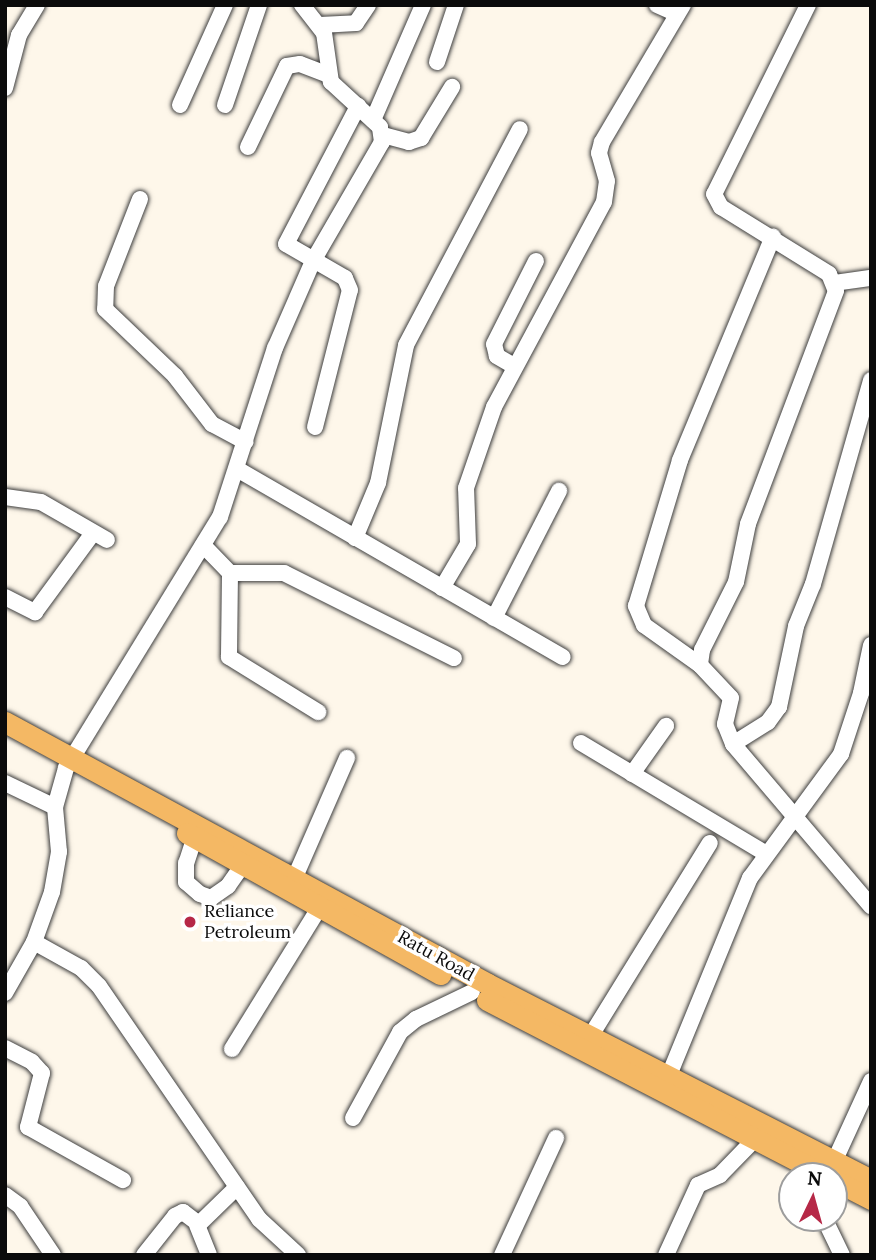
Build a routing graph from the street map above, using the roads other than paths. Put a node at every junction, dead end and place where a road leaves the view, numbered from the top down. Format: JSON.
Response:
{"nodes":[{"id":1,"x":37,"y":5,"type":"edge"},
{"id":2,"x":225,"y":5,"type":"edge"},
{"id":3,"x":259,"y":5,"type":"edge"},
{"id":4,"x":302,"y":5,"type":"edge"},
{"id":5,"x":368,"y":5,"type":"edge"},
{"id":6,"x":423,"y":5,"type":"edge"},
{"id":7,"x":456,"y":5,"type":"edge"},
{"id":8,"x":657,"y":5,"type":"edge"},
{"id":9,"x":808,"y":5,"type":"edge"},
{"id":10,"x":680,"y":10,"type":"edge"},
{"id":11,"x":320,"y":25,"type":"junction"},
{"id":12,"x":437,"y":62,"type":"dead end"},
{"id":13,"x":328,"y":75,"type":"junction"},
{"id":14,"x":452,"y":87,"type":"dead end"},
{"id":15,"x":5,"y":88,"type":"edge"},
{"id":16,"x":180,"y":105,"type":"dead end"},
{"id":17,"x":225,"y":105,"type":"dead end"},
{"id":18,"x":358,"y":106,"type":"junction"},
{"id":19,"x":373,"y":120,"type":"junction"},
{"id":20,"x":520,"y":129,"type":"dead end"},
{"id":21,"x":383,"y":135,"type":"junction"},
{"id":22,"x":248,"y":147,"type":"dead end"},
{"id":23,"x":140,"y":199,"type":"dead end"},
{"id":24,"x":773,"y":237,"type":"junction"},
{"id":25,"x":313,"y":261,"type":"junction"},
{"id":26,"x":536,"y":261,"type":"dead end"},
{"id":27,"x":871,"y":278,"type":"edge"},
{"id":28,"x":834,"y":283,"type":"junction"},
{"id":29,"x":514,"y":366,"type":"junction"},
{"id":30,"x":871,"y":380,"type":"edge"},
{"id":31,"x":315,"y":428,"type":"dead end"},
{"id":32,"x":246,"y":442,"type":"junction"},
{"id":33,"x":237,"y":469,"type":"junction"},
{"id":34,"x":558,"y":491,"type":"dead end"},
{"id":35,"x":7,"y":501,"type":"edge"},
{"id":36,"x":355,"y":538,"type":"junction"},
{"id":37,"x":204,"y":545,"type":"junction"},
{"id":38,"x":230,"y":573,"type":"junction"},
{"id":39,"x":442,"y":588,"type":"junction"},
{"id":40,"x":5,"y":597,"type":"edge"},
{"id":41,"x":495,"y":618,"type":"junction"},
{"id":42,"x":871,"y":645,"type":"edge"},
{"id":43,"x":563,"y":657,"type":"dead end"},
{"id":44,"x":454,"y":658,"type":"dead end"},
{"id":45,"x":700,"y":665,"type":"junction"},
{"id":46,"x":318,"y":712,"type":"dead end"},
{"id":47,"x":5,"y":722,"type":"edge"},
{"id":48,"x":666,"y":726,"type":"dead end"},
{"id":49,"x":5,"y":737,"type":"edge"},
{"id":50,"x":581,"y":743,"type":"dead end"},
{"id":51,"x":733,"y":744,"type":"junction"},
{"id":52,"x":347,"y":758,"type":"dead end"},
{"id":53,"x":70,"y":763,"type":"junction"},
{"id":54,"x":632,"y":774,"type":"junction"},
{"id":55,"x":5,"y":783,"type":"edge"},
{"id":56,"x":55,"y":807,"type":"junction"},
{"id":57,"x":796,"y":813,"type":"junction"},
{"id":58,"x":196,"y":831,"type":"junction"},
{"id":59,"x":710,"y":843,"type":"dead end"},
{"id":60,"x":765,"y":853,"type":"junction"},
{"id":61,"x":246,"y":858,"type":"junction"},
{"id":62,"x":295,"y":877,"type":"junction"},
{"id":63,"x":871,"y":906,"type":"edge"},
{"id":64,"x":319,"y":908,"type":"junction"},
{"id":65,"x":34,"y":942,"type":"junction"},
{"id":66,"x":472,"y":992,"type":"junction"},
{"id":67,"x":5,"y":993,"type":"edge"},
{"id":68,"x":590,"y":1037,"type":"junction"},
{"id":69,"x":5,"y":1048,"type":"edge"},
{"id":70,"x":232,"y":1049,"type":"dead end"},
{"id":71,"x":871,"y":1082,"type":"edge"},
{"id":72,"x":665,"y":1084,"type":"junction"},
{"id":73,"x":353,"y":1118,"type":"dead end"},
{"id":74,"x":556,"y":1138,"type":"dead end"},
{"id":75,"x":755,"y":1139,"type":"junction"},
{"id":76,"x":801,"y":1162,"type":"edge"},
{"id":77,"x":804,"y":1162,"type":"edge"},
{"id":78,"x":839,"y":1162,"type":"edge"},
{"id":79,"x":848,"y":1179,"type":"edge"},
{"id":80,"x":123,"y":1180,"type":"dead end"},
{"id":81,"x":871,"y":1180,"type":"edge"},
{"id":82,"x":848,"y":1186,"type":"edge"},
{"id":83,"x":237,"y":1187,"type":"junction"},
{"id":84,"x":5,"y":1195,"type":"edge"},
{"id":85,"x":871,"y":1199,"type":"edge"},
{"id":86,"x":197,"y":1225,"type":"junction"},
{"id":87,"x":831,"y":1232,"type":"edge"},
{"id":88,"x":52,"y":1255,"type":"edge"},
{"id":89,"x":144,"y":1255,"type":"edge"},
{"id":90,"x":209,"y":1255,"type":"edge"},
{"id":91,"x":298,"y":1255,"type":"edge"},
{"id":92,"x":502,"y":1255,"type":"edge"},
{"id":93,"x":666,"y":1255,"type":"edge"},
{"id":94,"x":842,"y":1255,"type":"edge"}],
"edges":[{"from":1,"to":15,"type":"street"},
{"from":2,"to":16,"type":"street"},
{"from":3,"to":17,"type":"street"},
{"from":4,"to":11,"type":"street"},
{"from":5,"to":11,"type":"street"},
{"from":6,"to":19,"type":"street"},
{"from":7,"to":12,"type":"street"},
{"from":8,"to":10,"type":"street"},
{"from":9,"to":24,"type":"street"},
{"from":10,"to":29,"type":"street"},
{"from":11,"to":13,"type":"street"},
{"from":13,"to":18,"type":"street"},
{"from":13,"to":22,"type":"street"},
{"from":14,"to":21,"type":"street"},
{"from":18,"to":19,"type":"street"},
{"from":18,"to":25,"type":"street"},
{"from":19,"to":21,"type":"street"},
{"from":20,"to":36,"type":"street"},
{"from":21,"to":25,"type":"street"},
{"from":23,"to":32,"type":"street"},
{"from":24,"to":28,"type":"street"},
{"from":24,"to":45,"type":"street"},
{"from":25,"to":31,"type":"street"},
{"from":25,"to":32,"type":"street"},
{"from":26,"to":29,"type":"street"},
{"from":27,"to":28,"type":"street"},
{"from":28,"to":45,"type":"street"},
{"from":29,"to":39,"type":"street"},
{"from":30,"to":51,"type":"street"},
{"from":32,"to":33,"type":"street"},
{"from":33,"to":36,"type":"street"},
{"from":33,"to":37,"type":"street"},
{"from":34,"to":41,"type":"street"},
{"from":35,"to":40,"type":"street"},
{"from":36,"to":39,"type":"street"},
{"from":37,"to":38,"type":"street"},
{"from":37,"to":53,"type":"street"},
{"from":38,"to":44,"type":"street"},
{"from":38,"to":46,"type":"street"},
{"from":39,"to":41,"type":"street"},
{"from":41,"to":43,"type":"street"},
{"from":42,"to":57,"type":"street"},
{"from":45,"to":51,"type":"street"},
{"from":47,"to":53,"type":"main road","name":"Ratu Road"},
{"from":48,"to":54,"type":"street"},
{"from":49,"to":53,"type":"main road","name":"Ratu Road"},
{"from":50,"to":54,"type":"street"},
{"from":51,"to":57,"type":"street"},
{"from":52,"to":62,"type":"street"},
{"from":53,"to":56,"type":"street"},
{"from":53,"to":58,"type":"main road","name":"Ratu Road"},
{"from":54,"to":60,"type":"street"},
{"from":55,"to":56,"type":"street"},
{"from":56,"to":65,"type":"street"},
{"from":57,"to":60,"type":"street"},
{"from":57,"to":63,"type":"street"},
{"from":58,"to":61,"type":"main road","name":"Ratu Road"},
{"from":58,"to":61,"type":"street"},
{"from":59,"to":68,"type":"street"},
{"from":60,"to":72,"type":"street"},
{"from":61,"to":62,"type":"main road","name":"Ratu Road"},
{"from":61,"to":64,"type":"main road","name":"Ratu Road"},
{"from":62,"to":68,"type":"main road","name":"Ratu Road"},
{"from":64,"to":66,"type":"main road","name":"Ratu Road"},
{"from":64,"to":70,"type":"street"},
{"from":65,"to":67,"type":"street"},
{"from":65,"to":83,"type":"street"},
{"from":66,"to":72,"type":"main road","name":"Ratu Road"},
{"from":66,"to":73,"type":"street"},
{"from":68,"to":72,"type":"main road","name":"Ratu Road"},
{"from":69,"to":80,"type":"street"},
{"from":71,"to":78,"type":"street"},
{"from":72,"to":75,"type":"main road","name":"Ratu Road"},
{"from":72,"to":77,"type":"main road","name":"Ratu Road"},
{"from":74,"to":92,"type":"street"},
{"from":75,"to":76,"type":"main road","name":"Ratu Road"},
{"from":75,"to":93,"type":"street"},
{"from":79,"to":81,"type":"main road","name":"Ratu Road"},
{"from":82,"to":85,"type":"main road","name":"Ratu Road"},
{"from":83,"to":86,"type":"street"},
{"from":83,"to":91,"type":"street"},
{"from":84,"to":88,"type":"street"},
{"from":86,"to":89,"type":"street"},
{"from":86,"to":90,"type":"street"},
{"from":87,"to":94,"type":"street"}]}
